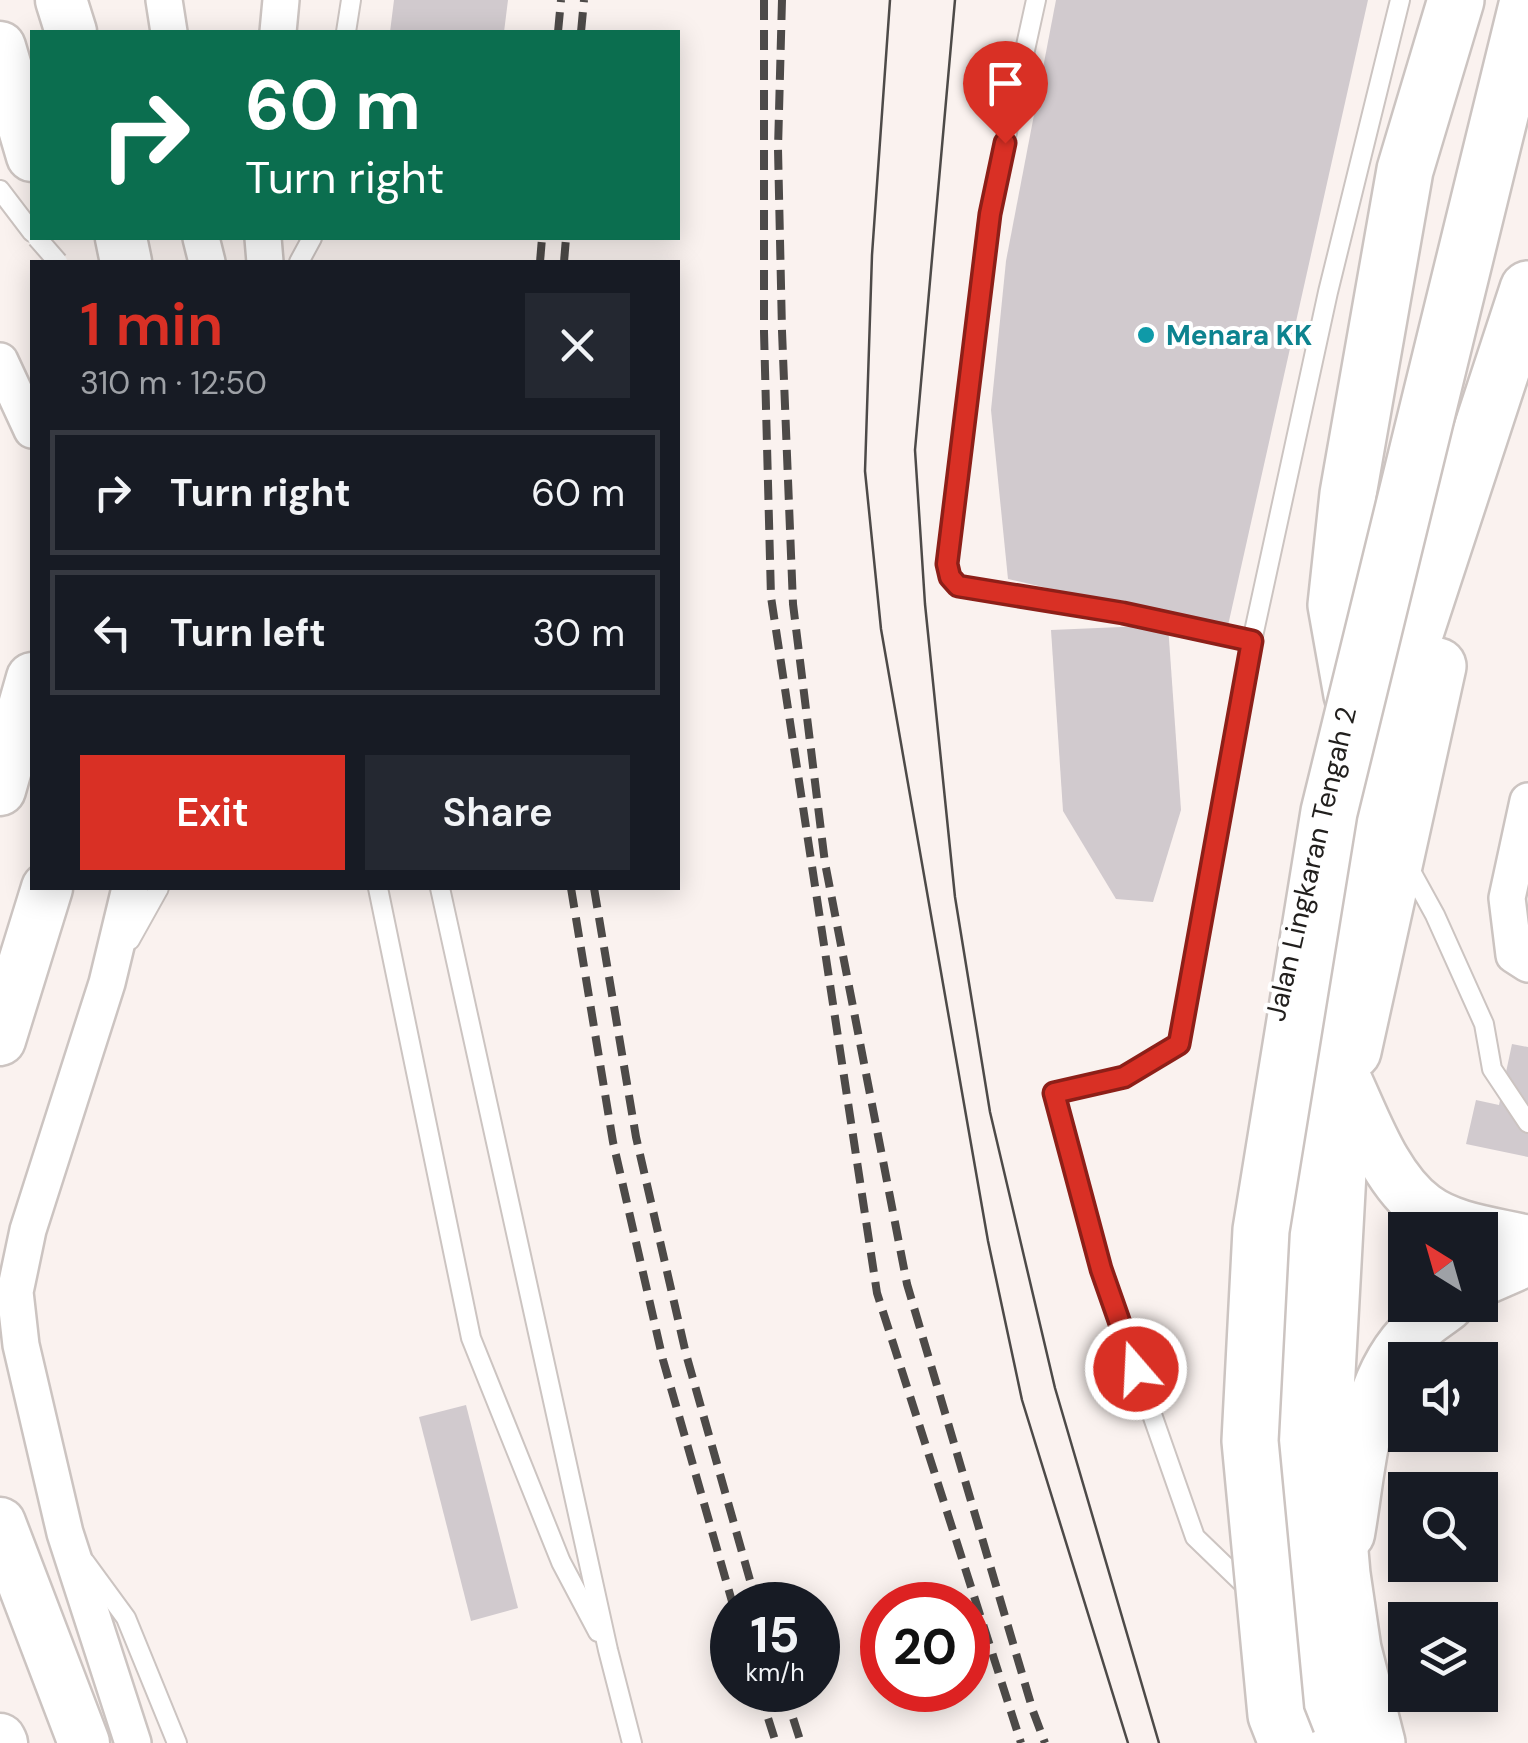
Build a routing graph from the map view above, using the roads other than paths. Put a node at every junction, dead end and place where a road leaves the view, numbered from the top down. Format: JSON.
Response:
{"nodes":[{"id":1,"x":61,"y":0,"type":"edge"},
{"id":2,"x":164,"y":0,"type":"edge"},
{"id":3,"x":281,"y":0,"type":"edge"},
{"id":4,"x":351,"y":0,"type":"edge"},
{"id":5,"x":1036,"y":0,"type":"edge"},
{"id":6,"x":1400,"y":0,"type":"edge"},
{"id":7,"x":1456,"y":0,"type":"edge"},
{"id":8,"x":1527,"y":1,"type":"edge"},
{"id":9,"x":71,"y":30,"type":"edge"},
{"id":10,"x":169,"y":30,"type":"edge"},
{"id":11,"x":278,"y":30,"type":"edge"},
{"id":12,"x":346,"y":30,"type":"edge"},
{"id":13,"x":0,"y":47,"type":"edge"},
{"id":14,"x":30,"y":149,"type":"edge"},
{"id":15,"x":0,"y":190,"type":"edge"},
{"id":16,"x":30,"y":229,"type":"edge"},
{"id":17,"x":39,"y":240,"type":"edge"},
{"id":18,"x":56,"y":260,"type":"edge"},
{"id":19,"x":1528,"y":289,"type":"edge"},
{"id":20,"x":1528,"y":298,"type":"edge"},
{"id":21,"x":1518,"y":360,"type":"edge"},
{"id":22,"x":0,"y":361,"type":"edge"},
{"id":23,"x":30,"y":426,"type":"edge"},
{"id":24,"x":1252,"y":641,"type":"junction"},
{"id":25,"x":30,"y":685,"type":"edge"},
{"id":26,"x":1352,"y":695,"type":"junction"},
{"id":27,"x":0,"y":790,"type":"edge"},
{"id":28,"x":1528,"y":800,"type":"edge"},
{"id":29,"x":1398,"y":846,"type":"junction"},
{"id":30,"x":46,"y":890,"type":"edge"},
{"id":31,"x":130,"y":890,"type":"edge"},
{"id":32,"x":158,"y":890,"type":"edge"},
{"id":33,"x":378,"y":890,"type":"edge"},
{"id":34,"x":440,"y":890,"type":"edge"},
{"id":35,"x":1528,"y":964,"type":"edge"},
{"id":36,"x":107,"y":982,"type":"junction"},
{"id":37,"x":0,"y":1040,"type":"edge"},
{"id":38,"x":1347,"y":1082,"type":"junction"},
{"id":39,"x":1528,"y":1123,"type":"edge"},
{"id":40,"x":1528,"y":1241,"type":"edge"},
{"id":41,"x":1528,"y":1260,"type":"edge"},
{"id":42,"x":1498,"y":1274,"type":"edge"},
{"id":43,"x":1426,"y":1322,"type":"edge"},
{"id":44,"x":0,"y":1523,"type":"edge"},
{"id":45,"x":64,"y":1533,"type":"junction"},
{"id":46,"x":1342,"y":1574,"type":"junction"},
{"id":47,"x":1252,"y":1592,"type":"junction"},
{"id":48,"x":608,"y":1650,"type":"junction"},
{"id":49,"x":84,"y":1743,"type":"edge"},
{"id":50,"x":133,"y":1743,"type":"edge"},
{"id":51,"x":177,"y":1743,"type":"edge"},
{"id":52,"x":632,"y":1743,"type":"edge"},
{"id":53,"x":1286,"y":1743,"type":"edge"},
{"id":54,"x":1330,"y":1743,"type":"edge"},
{"id":55,"x":1378,"y":1743,"type":"edge"}],
"edges":[{"from":1,"to":9,"type":"street"},
{"from":2,"to":10,"type":"street"},
{"from":3,"to":11,"type":"street"},
{"from":4,"to":12,"type":"lane"},
{"from":5,"to":24,"type":"lane"},
{"from":6,"to":24,"type":"lane"},
{"from":7,"to":26,"type":"highway"},
{"from":8,"to":26,"type":"highway","name":"Jalan Lingkaran Tengah 2"},
{"from":8,"to":53,"type":"highway","bridge":true},
{"from":13,"to":14,"type":"street"},
{"from":15,"to":16,"type":"lane"},
{"from":17,"to":18,"type":"lane","bridge":true},
{"from":19,"to":54,"type":"highway"},
{"from":20,"to":21,"type":"highway"},
{"from":21,"to":29,"type":"highway"},
{"from":22,"to":23,"type":"street"},
{"from":24,"to":47,"type":"lane"},
{"from":25,"to":27,"type":"street"},
{"from":26,"to":47,"type":"highway","name":"Jalan Lingkaran Tengah 2"},
{"from":28,"to":35,"type":"street"},
{"from":29,"to":38,"type":"highway"},
{"from":29,"to":39,"type":"lane"},
{"from":30,"to":37,"type":"street"},
{"from":31,"to":36,"type":"street"},
{"from":32,"to":36,"type":"lane"},
{"from":33,"to":48,"type":"lane"},
{"from":34,"to":48,"type":"lane"},
{"from":36,"to":45,"type":"street"},
{"from":38,"to":40,"type":"street"},
{"from":38,"to":46,"type":"highway"},
{"from":41,"to":42,"type":"street"},
{"from":43,"to":46,"type":"street"},
{"from":44,"to":49,"type":"street"},
{"from":45,"to":50,"type":"street"},
{"from":45,"to":51,"type":"lane"},
{"from":46,"to":55,"type":"highway"},
{"from":47,"to":53,"type":"highway","name":"Jalan Lingkaran Tengah 2"},
{"from":48,"to":52,"type":"lane"}]}
